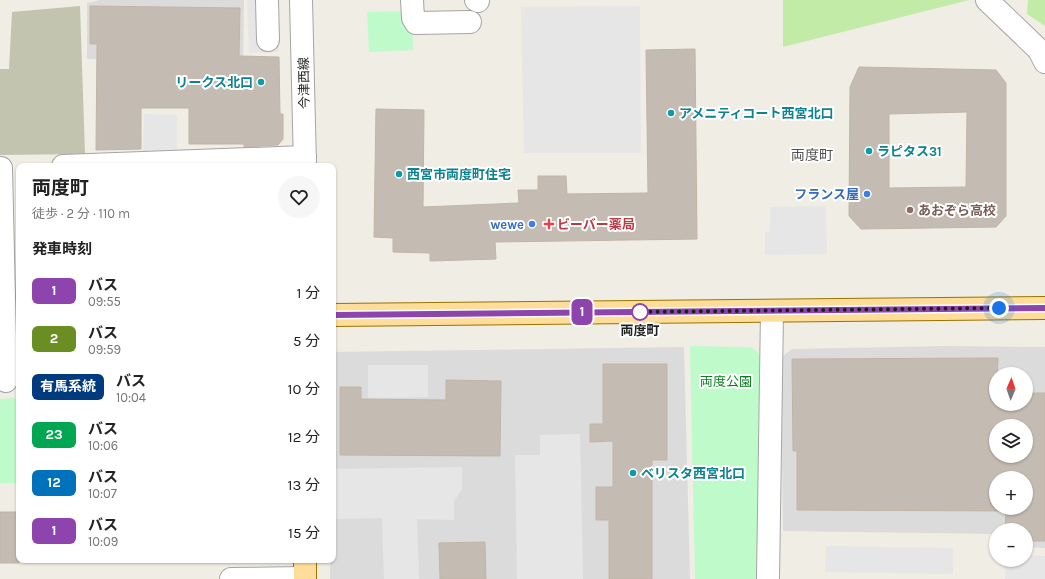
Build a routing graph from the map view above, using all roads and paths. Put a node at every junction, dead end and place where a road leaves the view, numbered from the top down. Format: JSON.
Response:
{"nodes":[{"id":1,"x":267,"y":0,"type":"edge"},
{"id":2,"x":301,"y":0,"type":"edge"},
{"id":3,"x":412,"y":0,"type":"edge"},
{"id":4,"x":987,"y":0,"type":"edge"},
{"id":5,"x":470,"y":22,"type":"dead end"},
{"id":6,"x":268,"y":40,"type":"dead end"},
{"id":7,"x":1045,"y":62,"type":"edge"},
{"id":8,"x":305,"y":162,"type":"edge"},
{"id":9,"x":244,"y":163,"type":"edge"},
{"id":10,"x":7,"y":168,"type":"edge"},
{"id":11,"x":1,"y":215,"type":"edge"},
{"id":12,"x":1045,"y":308,"type":"edge"},
{"id":13,"x":772,"y":310,"type":"junction"},
{"id":14,"x":336,"y":315,"type":"edge"},
{"id":15,"x":8,"y":381,"type":"edge"},
{"id":16,"x":305,"y":572,"type":"edge"},
{"id":17,"x":231,"y":579,"type":"edge"},
{"id":18,"x":768,"y":579,"type":"edge"}],
"edges":[{"from":1,"to":6,"type":"street"},
{"from":2,"to":8,"type":"street","name":"今津西線"},
{"from":3,"to":5,"type":"street"},
{"from":4,"to":7,"type":"street"},
{"from":8,"to":9,"type":"street"},
{"from":10,"to":11,"type":"street"},
{"from":11,"to":15,"type":"street"},
{"from":12,"to":13,"type":"main road"},
{"from":13,"to":14,"type":"main road"},
{"from":13,"to":18,"type":"street"},
{"from":16,"to":17,"type":"street"}]}
